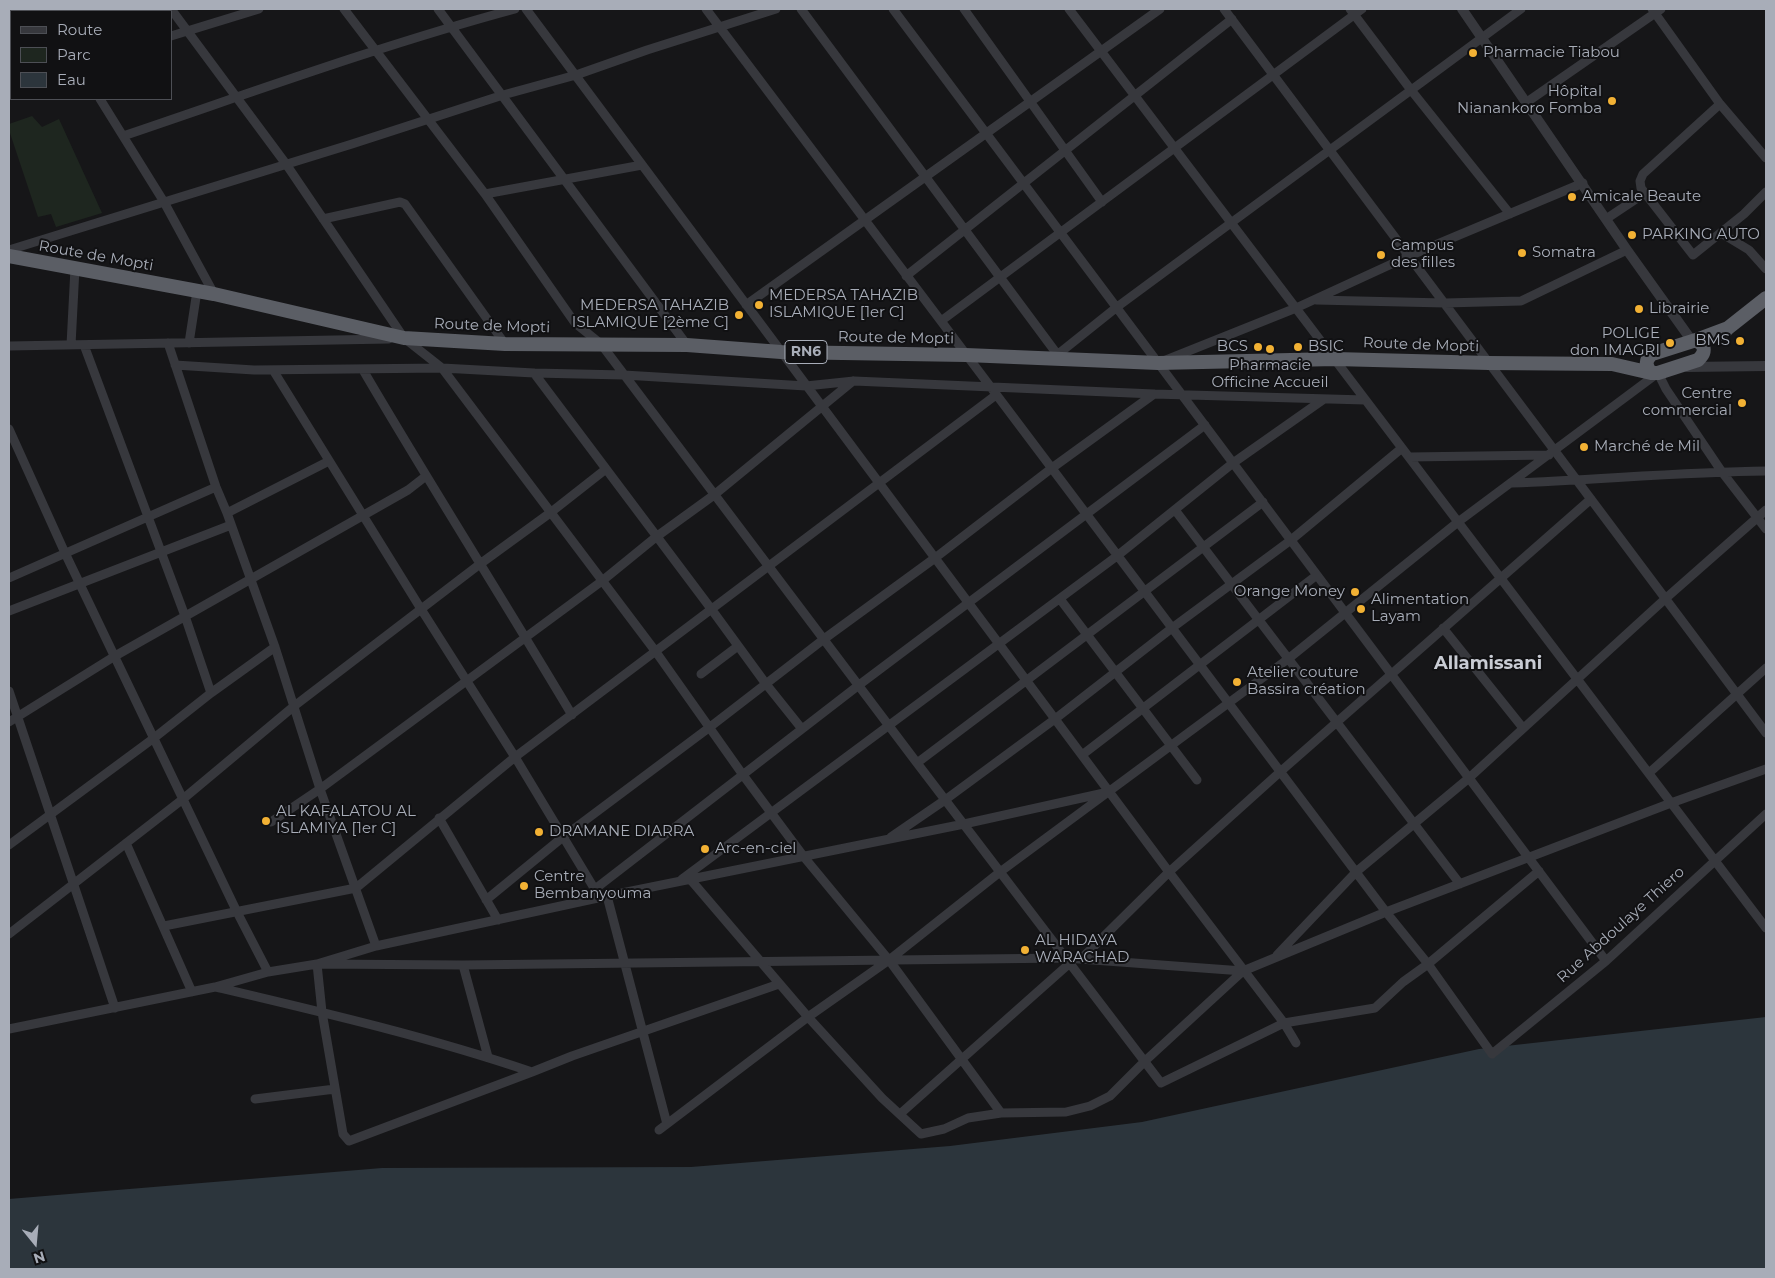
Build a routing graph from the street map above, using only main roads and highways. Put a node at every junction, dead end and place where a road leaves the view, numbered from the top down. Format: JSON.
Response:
{"nodes":[{"id":1,"x":9,"y":256,"type":"edge"},
{"id":2,"x":1766,"y":298,"type":"edge"},
{"id":3,"x":1728,"y":328,"type":"junction"},
{"id":4,"x":1694,"y":341,"type":"junction"},
{"id":5,"x":1652,"y":354,"type":"junction"},
{"id":6,"x":1703,"y":356,"type":"junction"},
{"id":7,"x":1612,"y":364,"type":"junction"},
{"id":8,"x":1655,"y":373,"type":"junction"}],
"edges":[{"from":1,"to":7,"type":"highway","name":"Route de Mopti","number":"RN6"},
{"from":2,"to":3,"type":"highway"},
{"from":3,"to":4,"type":"highway","name":"Route de Mopti"},
{"from":3,"to":6,"type":"highway"},
{"from":4,"to":5,"type":"highway","name":"Route de Mopti"},
{"from":4,"to":6,"type":"highway"},
{"from":5,"to":7,"type":"highway","name":"Route de Mopti","number":"RN6"},
{"from":5,"to":8,"type":"highway"},
{"from":6,"to":8,"type":"highway"},
{"from":7,"to":8,"type":"highway","name":"Route de Mopti","number":"RN6"}]}
